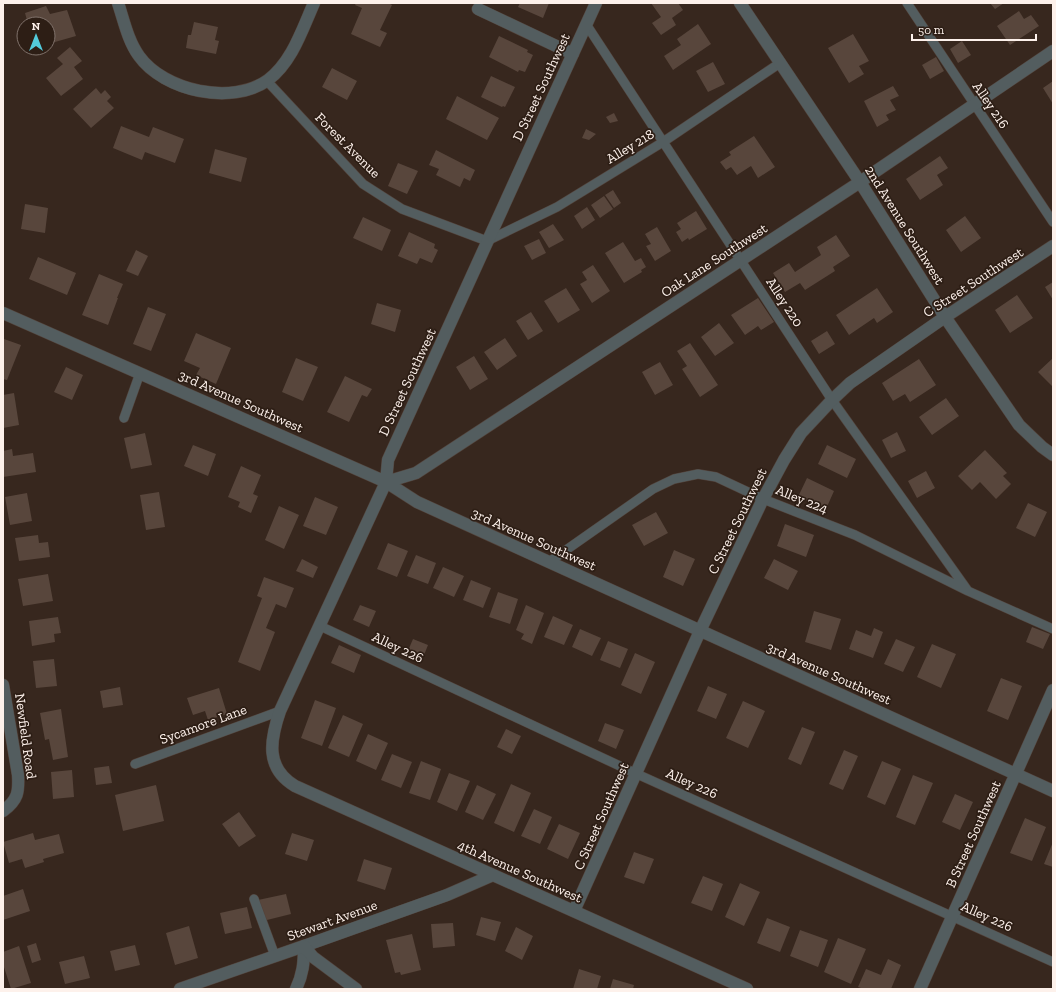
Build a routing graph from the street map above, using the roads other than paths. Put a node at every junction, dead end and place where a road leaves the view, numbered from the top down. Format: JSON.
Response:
{"nodes":[{"id":1,"x":118,"y":3,"type":"edge"},
{"id":2,"x":314,"y":3,"type":"edge"},
{"id":3,"x":596,"y":3,"type":"edge"},
{"id":4,"x":740,"y":3,"type":"edge"},
{"id":5,"x":907,"y":3,"type":"edge"},
{"id":6,"x":478,"y":9,"type":"dead end"},
{"id":7,"x":586,"y":24,"type":"junction"},
{"id":8,"x":1053,"y":52,"type":"edge"},
{"id":9,"x":573,"y":54,"type":"junction"},
{"id":10,"x":780,"y":63,"type":"junction"},
{"id":11,"x":267,"y":81,"type":"junction"},
{"id":12,"x":974,"y":105,"type":"junction"},
{"id":13,"x":663,"y":142,"type":"junction"},
{"id":14,"x":860,"y":182,"type":"junction"},
{"id":15,"x":1053,"y":222,"type":"edge"},
{"id":16,"x":487,"y":242,"type":"junction"},
{"id":17,"x":1053,"y":246,"type":"edge"},
{"id":18,"x":741,"y":260,"type":"junction"},
{"id":19,"x":3,"y":313,"type":"edge"},
{"id":20,"x":945,"y":317,"type":"junction"},
{"id":21,"x":140,"y":373,"type":"junction"},
{"id":22,"x":832,"y":400,"type":"junction"},
{"id":23,"x":124,"y":418,"type":"dead end"},
{"id":24,"x":1053,"y":455,"type":"edge"},
{"id":25,"x":386,"y":482,"type":"junction"},
{"id":26,"x":763,"y":499,"type":"junction"},
{"id":27,"x":549,"y":562,"type":"junction"},
{"id":28,"x":968,"y":591,"type":"junction"},
{"id":29,"x":320,"y":626,"type":"junction"},
{"id":30,"x":1053,"y":629,"type":"edge"},
{"id":31,"x":700,"y":631,"type":"junction"},
{"id":32,"x":3,"y":685,"type":"edge"},
{"id":33,"x":1053,"y":690,"type":"edge"},
{"id":34,"x":280,"y":712,"type":"junction"},
{"id":35,"x":135,"y":764,"type":"dead end"},
{"id":36,"x":637,"y":774,"type":"junction"},
{"id":37,"x":1016,"y":774,"type":"junction"},
{"id":38,"x":282,"y":776,"type":"joint"},
{"id":39,"x":1053,"y":791,"type":"edge"},
{"id":40,"x":3,"y":811,"type":"edge"},
{"id":41,"x":493,"y":875,"type":"junction"},
{"id":42,"x":254,"y":898,"type":"dead end"},
{"id":43,"x":574,"y":911,"type":"junction"},
{"id":44,"x":952,"y":916,"type":"junction"},
{"id":45,"x":304,"y":946,"type":"junction"},
{"id":46,"x":275,"y":956,"type":"junction"},
{"id":47,"x":1053,"y":962,"type":"edge"},
{"id":48,"x":180,"y":989,"type":"edge"},
{"id":49,"x":296,"y":989,"type":"edge"},
{"id":50,"x":356,"y":989,"type":"edge"},
{"id":51,"x":747,"y":989,"type":"edge"},
{"id":52,"x":920,"y":989,"type":"edge"}],
"edges":[{"from":1,"to":11,"type":"street"},
{"from":2,"to":11,"type":"street"},
{"from":3,"to":7,"type":"street","name":"D Street Southwest"},
{"from":4,"to":10,"type":"street","name":"2nd Avenue Southwest"},
{"from":5,"to":12,"type":"lane","name":"Alley 216"},
{"from":6,"to":9,"type":"street"},
{"from":7,"to":9,"type":"street","name":"D Street Southwest"},
{"from":7,"to":13,"type":"lane","name":"Alley 220"},
{"from":8,"to":12,"type":"street","name":"Oak Lane Southwest"},
{"from":9,"to":16,"type":"street","name":"D Street Southwest"},
{"from":10,"to":13,"type":"lane","name":"Alley 218"},
{"from":10,"to":14,"type":"street","name":"2nd Avenue Southwest"},
{"from":11,"to":16,"type":"lane","name":"Forest Avenue"},
{"from":12,"to":14,"type":"street","name":"Oak Lane Southwest"},
{"from":12,"to":15,"type":"lane","name":"Alley 216"},
{"from":13,"to":16,"type":"lane","name":"Alley 218"},
{"from":13,"to":18,"type":"lane","name":"Alley 220"},
{"from":14,"to":18,"type":"street","name":"Oak Lane Southwest"},
{"from":14,"to":20,"type":"street","name":"2nd Avenue Southwest"},
{"from":16,"to":25,"type":"street","name":"D Street Southwest"},
{"from":17,"to":20,"type":"street","name":"C Street Southwest"},
{"from":18,"to":22,"type":"lane","name":"Alley 220"},
{"from":18,"to":25,"type":"street","name":"Oak Lane Southwest"},
{"from":19,"to":21,"type":"street","name":"3rd Avenue Southwest"},
{"from":20,"to":22,"type":"street","name":"C Street Southwest"},
{"from":20,"to":24,"type":"street","name":"2nd Avenue Southwest"},
{"from":21,"to":23,"type":"lane"},
{"from":21,"to":25,"type":"street","name":"3rd Avenue Southwest"},
{"from":22,"to":26,"type":"street","name":"C Street Southwest"},
{"from":22,"to":28,"type":"lane","name":"Alley 220"},
{"from":25,"to":27,"type":"street","name":"3rd Avenue Southwest"},
{"from":25,"to":29,"type":"street","name":"D Street Southwest"},
{"from":26,"to":27,"type":"lane","name":"Alley 224"},
{"from":26,"to":28,"type":"lane","name":"Alley 224"},
{"from":26,"to":31,"type":"street","name":"C Street Southwest"},
{"from":27,"to":31,"type":"street","name":"3rd Avenue Southwest"},
{"from":28,"to":30,"type":"lane","name":"Alley 224"},
{"from":29,"to":34,"type":"street","name":"D Street Southwest"},
{"from":29,"to":36,"type":"lane","name":"Alley 226"},
{"from":31,"to":36,"type":"street","name":"C Street Southwest"},
{"from":31,"to":37,"type":"street","name":"3rd Avenue Southwest"},
{"from":32,"to":40,"type":"street","name":"Newfield Road"},
{"from":33,"to":37,"type":"street","name":"B Street Southwest"},
{"from":34,"to":35,"type":"lane","name":"Sycamore Lane"},
{"from":34,"to":38,"type":"street","name":"D Street Southwest"},
{"from":36,"to":43,"type":"street","name":"C Street Southwest"},
{"from":36,"to":44,"type":"lane","name":"Alley 226"},
{"from":37,"to":39,"type":"street","name":"3rd Avenue Southwest"},
{"from":37,"to":44,"type":"street","name":"B Street Southwest"},
{"from":38,"to":41,"type":"street","name":"4th Avenue Southwest"},
{"from":41,"to":43,"type":"street","name":"4th Avenue Southwest"},
{"from":41,"to":45,"type":"street","name":"Stewart Avenue"},
{"from":42,"to":46,"type":"lane"},
{"from":43,"to":51,"type":"street","name":"4th Avenue Southwest"},
{"from":44,"to":47,"type":"lane","name":"Alley 226"},
{"from":44,"to":52,"type":"street","name":"B Street Southwest"},
{"from":45,"to":46,"type":"street","name":"Stewart Avenue"},
{"from":45,"to":49,"type":"street"},
{"from":45,"to":50,"type":"street"},
{"from":46,"to":48,"type":"street","name":"Stewart Avenue"}]}
